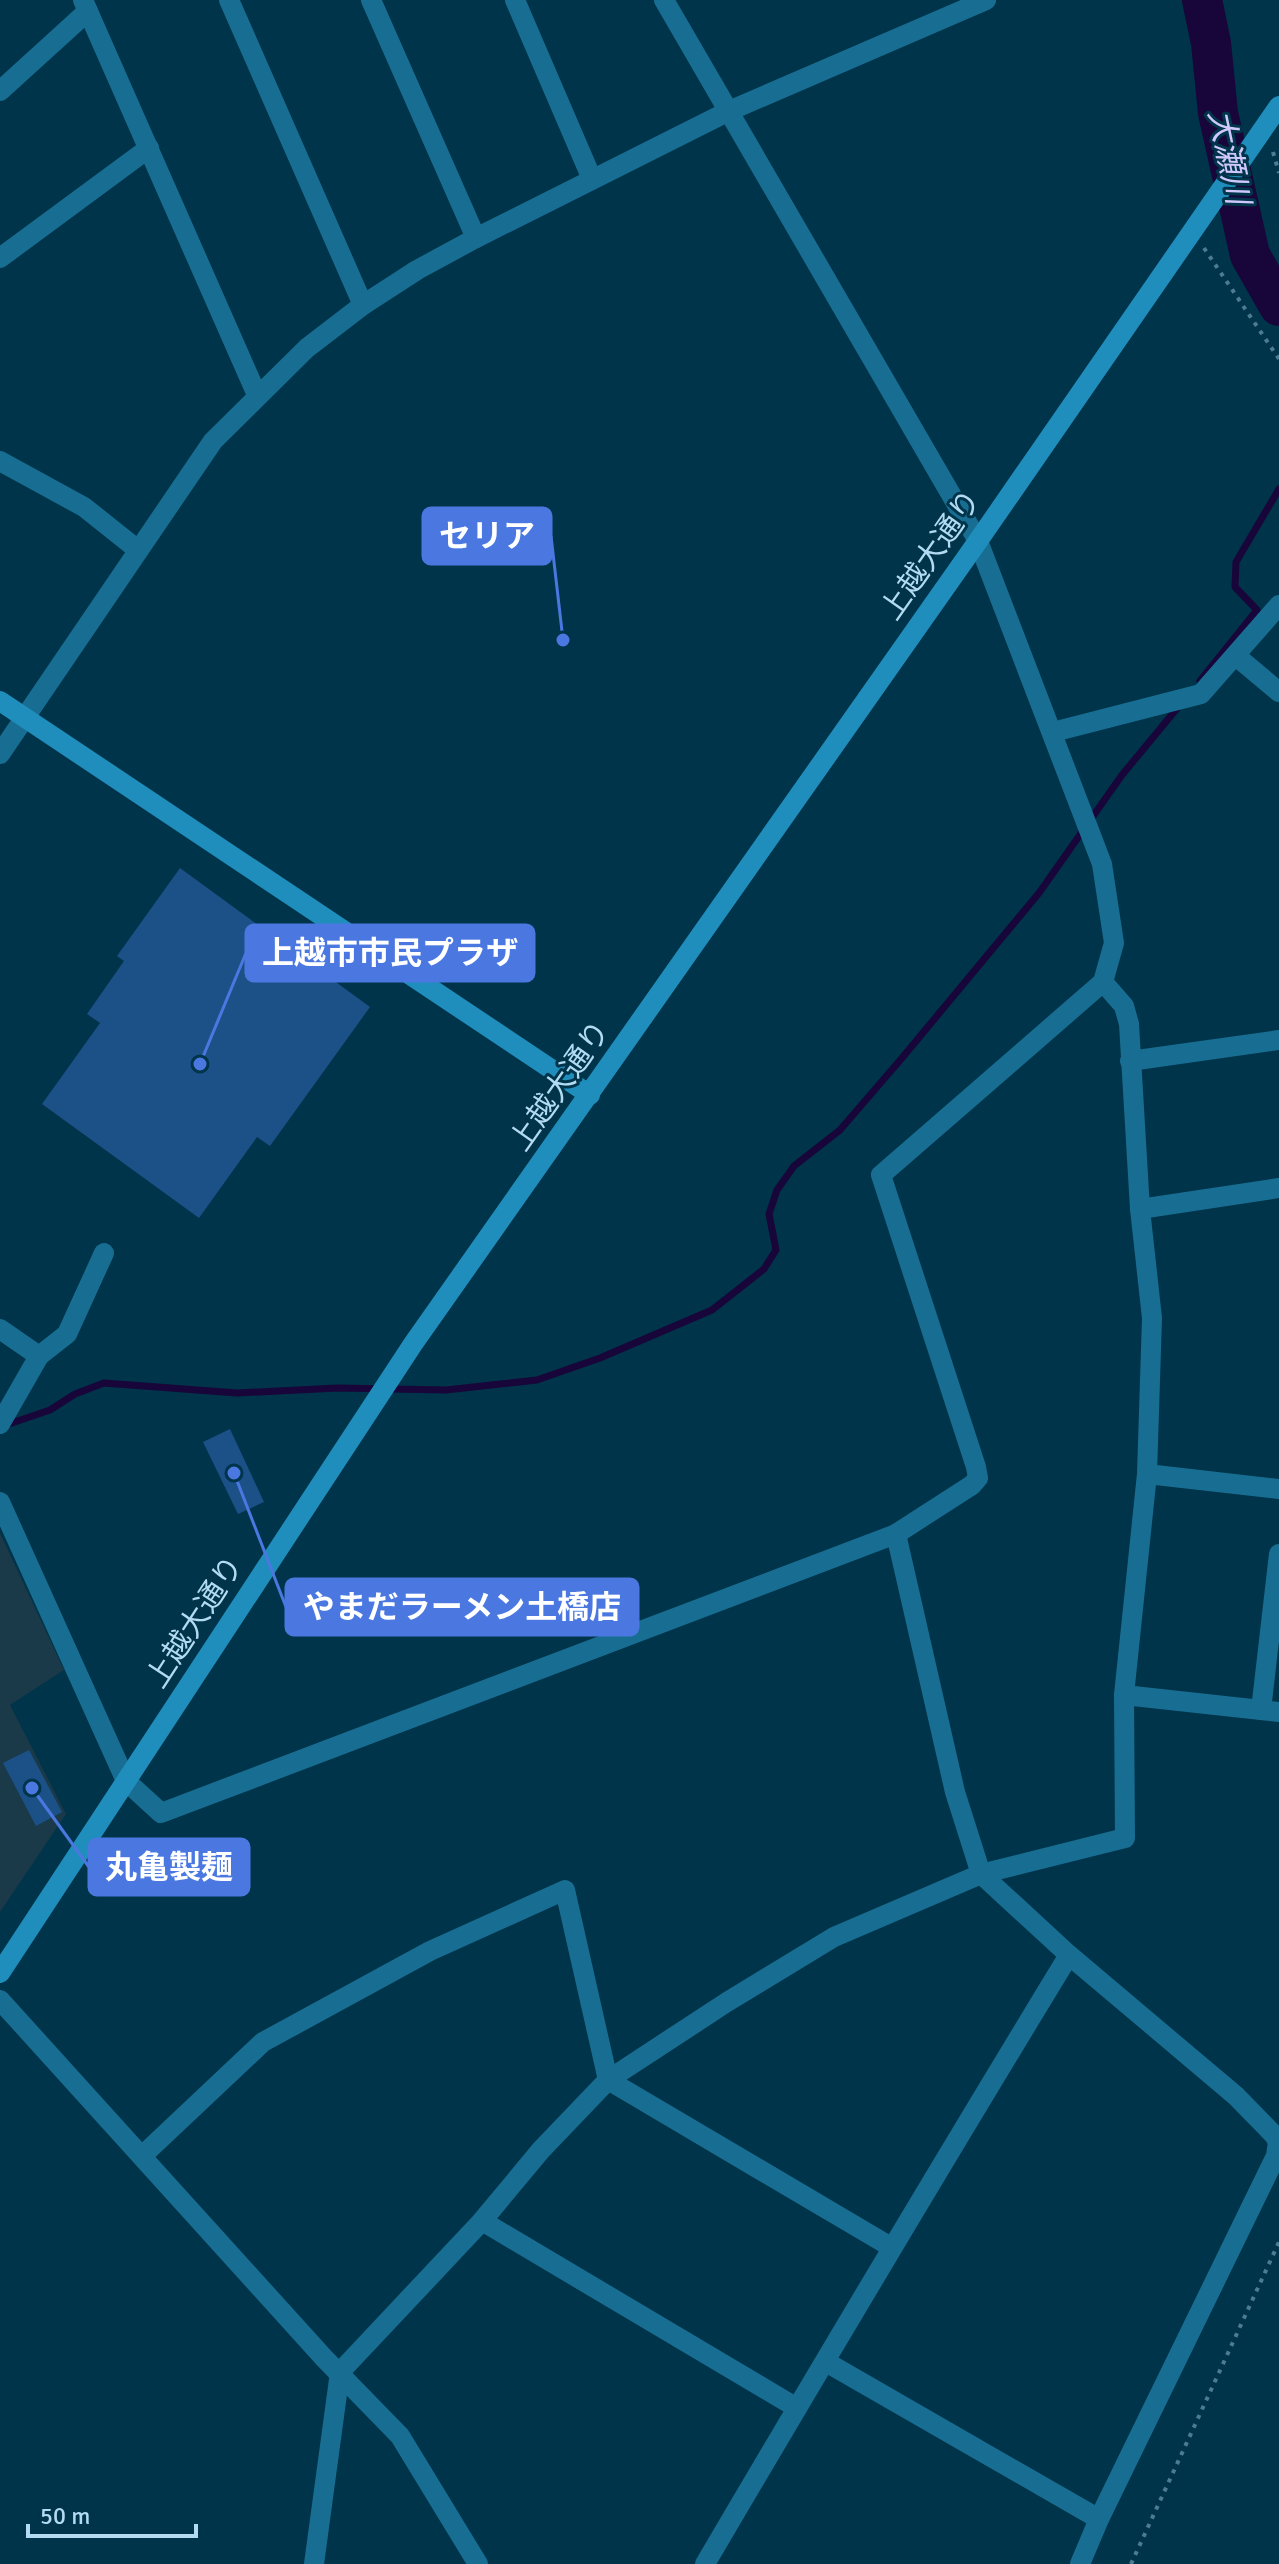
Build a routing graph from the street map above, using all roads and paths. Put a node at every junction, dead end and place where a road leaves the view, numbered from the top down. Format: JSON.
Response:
{"nodes":[{"id":1,"x":229,"y":0,"type":"edge"},
{"id":2,"x":371,"y":0,"type":"edge"},
{"id":3,"x":515,"y":0,"type":"edge"},
{"id":4,"x":664,"y":0,"type":"edge"},
{"id":5,"x":986,"y":0,"type":"edge"},
{"id":6,"x":85,"y":6,"type":"edge"},
{"id":7,"x":0,"y":91,"type":"edge"},
{"id":8,"x":1279,"y":106,"type":"edge"},
{"id":9,"x":729,"y":111,"type":"junction"},
{"id":10,"x":149,"y":148,"type":"junction"},
{"id":11,"x":592,"y":179,"type":"junction"},
{"id":12,"x":1188,"y":236,"type":"junction"},
{"id":13,"x":476,"y":238,"type":"junction"},
{"id":14,"x":0,"y":258,"type":"edge"},
{"id":15,"x":363,"y":305,"type":"junction"},
{"id":16,"x":1279,"y":359,"type":"edge"},
{"id":17,"x":257,"y":395,"type":"junction"},
{"id":18,"x":0,"y":461,"type":"edge"},
{"id":19,"x":978,"y":541,"type":"junction"},
{"id":20,"x":138,"y":550,"type":"junction"},
{"id":21,"x":1279,"y":605,"type":"edge"},
{"id":22,"x":1236,"y":656,"type":"junction"},
{"id":23,"x":1279,"y":692,"type":"edge"},
{"id":24,"x":0,"y":701,"type":"edge"},
{"id":25,"x":25,"y":719,"type":"junction"},
{"id":26,"x":1053,"y":732,"type":"junction"},
{"id":27,"x":0,"y":754,"type":"edge"},
{"id":28,"x":1103,"y":982,"type":"junction"},
{"id":29,"x":1279,"y":1040,"type":"edge"},
{"id":30,"x":1130,"y":1061,"type":"junction"},
{"id":31,"x":590,"y":1095,"type":"junction"},
{"id":32,"x":1279,"y":1188,"type":"edge"},
{"id":33,"x":1140,"y":1209,"type":"junction"},
{"id":34,"x":104,"y":1253,"type":"dead end"},
{"id":35,"x":0,"y":1329,"type":"edge"},
{"id":36,"x":39,"y":1356,"type":"junction"},
{"id":37,"x":0,"y":1424,"type":"edge"},
{"id":38,"x":1147,"y":1474,"type":"junction"},
{"id":39,"x":1279,"y":1489,"type":"edge"},
{"id":40,"x":0,"y":1502,"type":"edge"},
{"id":41,"x":896,"y":1534,"type":"junction"},
{"id":42,"x":1279,"y":1554,"type":"edge"},
{"id":43,"x":1124,"y":1695,"type":"junction"},
{"id":44,"x":1270,"y":1711,"type":"edge"},
{"id":45,"x":126,"y":1781,"type":"junction"},
{"id":46,"x":981,"y":1874,"type":"junction"},
{"id":47,"x":1069,"y":1955,"type":"junction"},
{"id":48,"x":0,"y":1973,"type":"edge"},
{"id":49,"x":0,"y":2000,"type":"edge"},
{"id":50,"x":608,"y":2080,"type":"junction"},
{"id":51,"x":142,"y":2156,"type":"junction"},
{"id":52,"x":482,"y":2221,"type":"junction"},
{"id":53,"x":1279,"y":2242,"type":"edge"},
{"id":54,"x":891,"y":2247,"type":"junction"},
{"id":55,"x":826,"y":2362,"type":"junction"},
{"id":56,"x":340,"y":2372,"type":"junction"},
{"id":57,"x":797,"y":2408,"type":"junction"},
{"id":58,"x":1099,"y":2519,"type":"junction"},
{"id":59,"x":314,"y":2564,"type":"edge"},
{"id":60,"x":478,"y":2564,"type":"edge"},
{"id":61,"x":705,"y":2564,"type":"edge"},
{"id":62,"x":1080,"y":2564,"type":"edge"},
{"id":63,"x":1131,"y":2564,"type":"edge"}],
"edges":[{"from":1,"to":15,"type":"street"},
{"from":2,"to":13,"type":"street"},
{"from":3,"to":11,"type":"street"},
{"from":4,"to":9,"type":"street"},
{"from":5,"to":9,"type":"street"},
{"from":6,"to":7,"type":"street"},
{"from":6,"to":10,"type":"street"},
{"from":8,"to":12,"type":"main road","name":"上越大通り"},
{"from":9,"to":11,"type":"street"},
{"from":9,"to":19,"type":"street"},
{"from":10,"to":14,"type":"street"},
{"from":10,"to":17,"type":"street"},
{"from":11,"to":13,"type":"street"},
{"from":12,"to":16,"type":"path"},
{"from":12,"to":19,"type":"main road","name":"上越大通り"},
{"from":13,"to":15,"type":"street"},
{"from":15,"to":17,"type":"street"},
{"from":17,"to":20,"type":"street"},
{"from":18,"to":20,"type":"street"},
{"from":19,"to":26,"type":"street"},
{"from":19,"to":31,"type":"main road","name":"上越大通り"},
{"from":20,"to":25,"type":"street"},
{"from":21,"to":22,"type":"street"},
{"from":22,"to":23,"type":"street"},
{"from":22,"to":26,"type":"street"},
{"from":24,"to":25,"type":"main road"},
{"from":25,"to":27,"type":"street"},
{"from":25,"to":31,"type":"main road"},
{"from":26,"to":28,"type":"street"},
{"from":28,"to":30,"type":"street"},
{"from":28,"to":41,"type":"street"},
{"from":29,"to":30,"type":"street"},
{"from":30,"to":33,"type":"street"},
{"from":31,"to":45,"type":"main road","name":"上越大通り"},
{"from":32,"to":33,"type":"street"},
{"from":33,"to":38,"type":"street"},
{"from":34,"to":36,"type":"street"},
{"from":35,"to":36,"type":"street"},
{"from":36,"to":37,"type":"street"},
{"from":38,"to":39,"type":"street"},
{"from":38,"to":43,"type":"street"},
{"from":40,"to":45,"type":"street"},
{"from":41,"to":45,"type":"street"},
{"from":41,"to":46,"type":"street"},
{"from":42,"to":44,"type":"street"},
{"from":43,"to":44,"type":"street"},
{"from":43,"to":46,"type":"street"},
{"from":45,"to":48,"type":"main road","name":"上越大通り"},
{"from":46,"to":47,"type":"street"},
{"from":46,"to":50,"type":"street"},
{"from":47,"to":54,"type":"street"},
{"from":47,"to":58,"type":"street"},
{"from":49,"to":51,"type":"street"},
{"from":50,"to":51,"type":"street"},
{"from":50,"to":52,"type":"street"},
{"from":50,"to":54,"type":"street"},
{"from":51,"to":56,"type":"street"},
{"from":52,"to":56,"type":"street"},
{"from":52,"to":57,"type":"street"},
{"from":53,"to":63,"type":"path"},
{"from":54,"to":55,"type":"street"},
{"from":55,"to":57,"type":"street"},
{"from":55,"to":58,"type":"street"},
{"from":56,"to":59,"type":"street"},
{"from":56,"to":60,"type":"street"},
{"from":57,"to":61,"type":"street"},
{"from":58,"to":62,"type":"street"}]}
